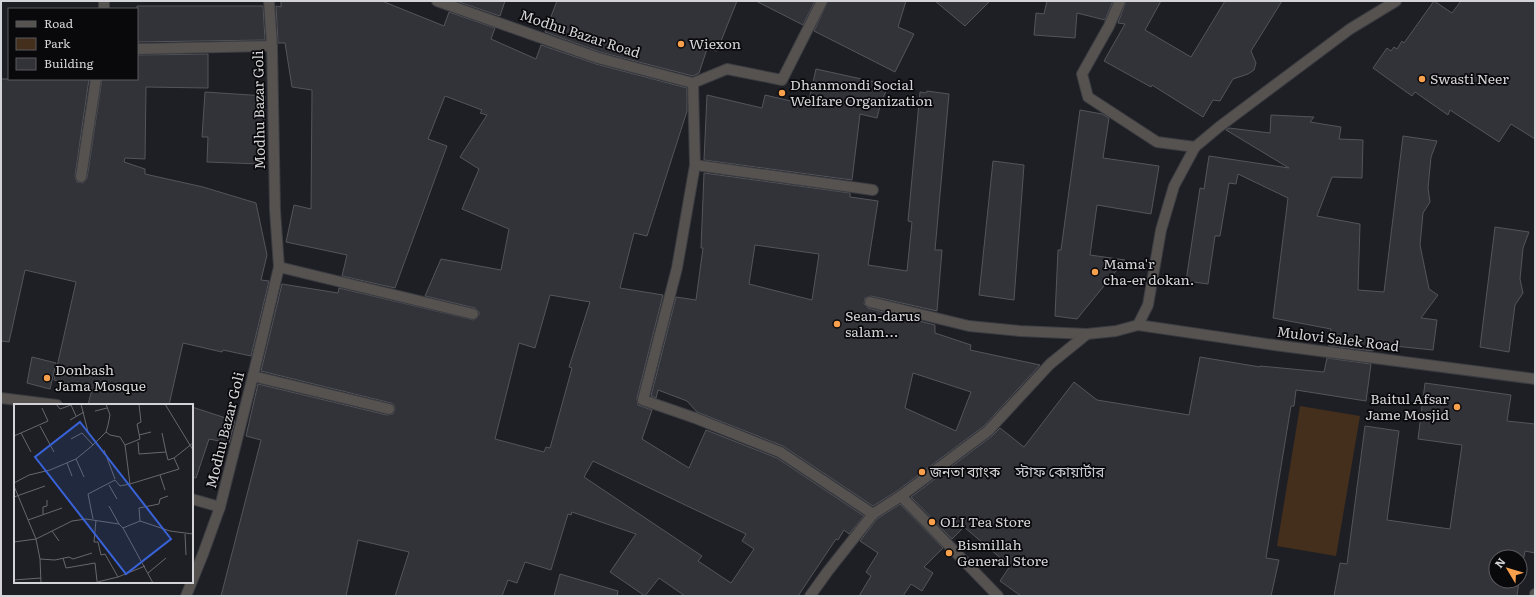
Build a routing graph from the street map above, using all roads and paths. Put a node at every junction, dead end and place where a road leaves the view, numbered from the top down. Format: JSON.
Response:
{"nodes":[{"id":1,"x":269,"y":1,"type":"edge"},
{"id":2,"x":437,"y":1,"type":"edge"},
{"id":3,"x":822,"y":1,"type":"edge"},
{"id":4,"x":1120,"y":1,"type":"edge"},
{"id":5,"x":1396,"y":1,"type":"edge"},
{"id":6,"x":272,"y":46,"type":"junction"},
{"id":7,"x":138,"y":50,"type":"edge"},
{"id":8,"x":96,"y":80,"type":"edge"},
{"id":9,"x":693,"y":83,"type":"junction"},
{"id":10,"x":1195,"y":147,"type":"junction"},
{"id":11,"x":695,"y":165,"type":"junction"},
{"id":12,"x":82,"y":177,"type":"dead end"},
{"id":13,"x":872,"y":190,"type":"dead end"},
{"id":14,"x":279,"y":267,"type":"junction"},
{"id":15,"x":870,"y":302,"type":"dead end"},
{"id":16,"x":473,"y":314,"type":"dead end"},
{"id":17,"x":1138,"y":325,"type":"junction"},
{"id":18,"x":1087,"y":334,"type":"junction"},
{"id":19,"x":253,"y":376,"type":"junction"},
{"id":20,"x":1535,"y":379,"type":"edge"},
{"id":21,"x":1,"y":398,"type":"edge"},
{"id":22,"x":49,"y":404,"type":"edge"},
{"id":23,"x":390,"y":409,"type":"dead end"},
{"id":24,"x":902,"y":496,"type":"junction"},
{"id":25,"x":193,"y":499,"type":"edge"},
{"id":26,"x":220,"y":506,"type":"junction"},
{"id":27,"x":873,"y":514,"type":"junction"},
{"id":28,"x":193,"y":579,"type":"edge"},
{"id":29,"x":191,"y":583,"type":"edge"},
{"id":30,"x":186,"y":596,"type":"edge"},
{"id":31,"x":810,"y":596,"type":"edge"},
{"id":32,"x":998,"y":596,"type":"edge"}],
"edges":[{"from":1,"to":6,"type":"street","name":"Modhu Bazar Goli"},
{"from":2,"to":9,"type":"street","name":"Modhu Bazar Road"},
{"from":3,"to":9,"type":"street"},
{"from":4,"to":10,"type":"street"},
{"from":5,"to":10,"type":"street"},
{"from":6,"to":7,"type":"street"},
{"from":6,"to":14,"type":"street","name":"Modhu Bazar Goli"},
{"from":8,"to":12,"type":"street"},
{"from":9,"to":11,"type":"street"},
{"from":10,"to":17,"type":"street"},
{"from":11,"to":13,"type":"street"},
{"from":11,"to":27,"type":"street"},
{"from":14,"to":16,"type":"street"},
{"from":14,"to":19,"type":"street","name":"Modhu Bazar Goli"},
{"from":15,"to":18,"type":"street"},
{"from":17,"to":18,"type":"street"},
{"from":17,"to":20,"type":"street","name":"Mulovi Salek Road"},
{"from":18,"to":24,"type":"street"},
{"from":19,"to":23,"type":"street"},
{"from":19,"to":26,"type":"street","name":"Modhu Bazar Goli"},
{"from":21,"to":22,"type":"street"},
{"from":24,"to":27,"type":"street"},
{"from":24,"to":32,"type":"street"},
{"from":25,"to":26,"type":"street"},
{"from":26,"to":28,"type":"street","name":"Modhu Bazar Goli"},
{"from":27,"to":31,"type":"street"},
{"from":29,"to":30,"type":"street","name":"Modhu Bazar Goli"}]}
